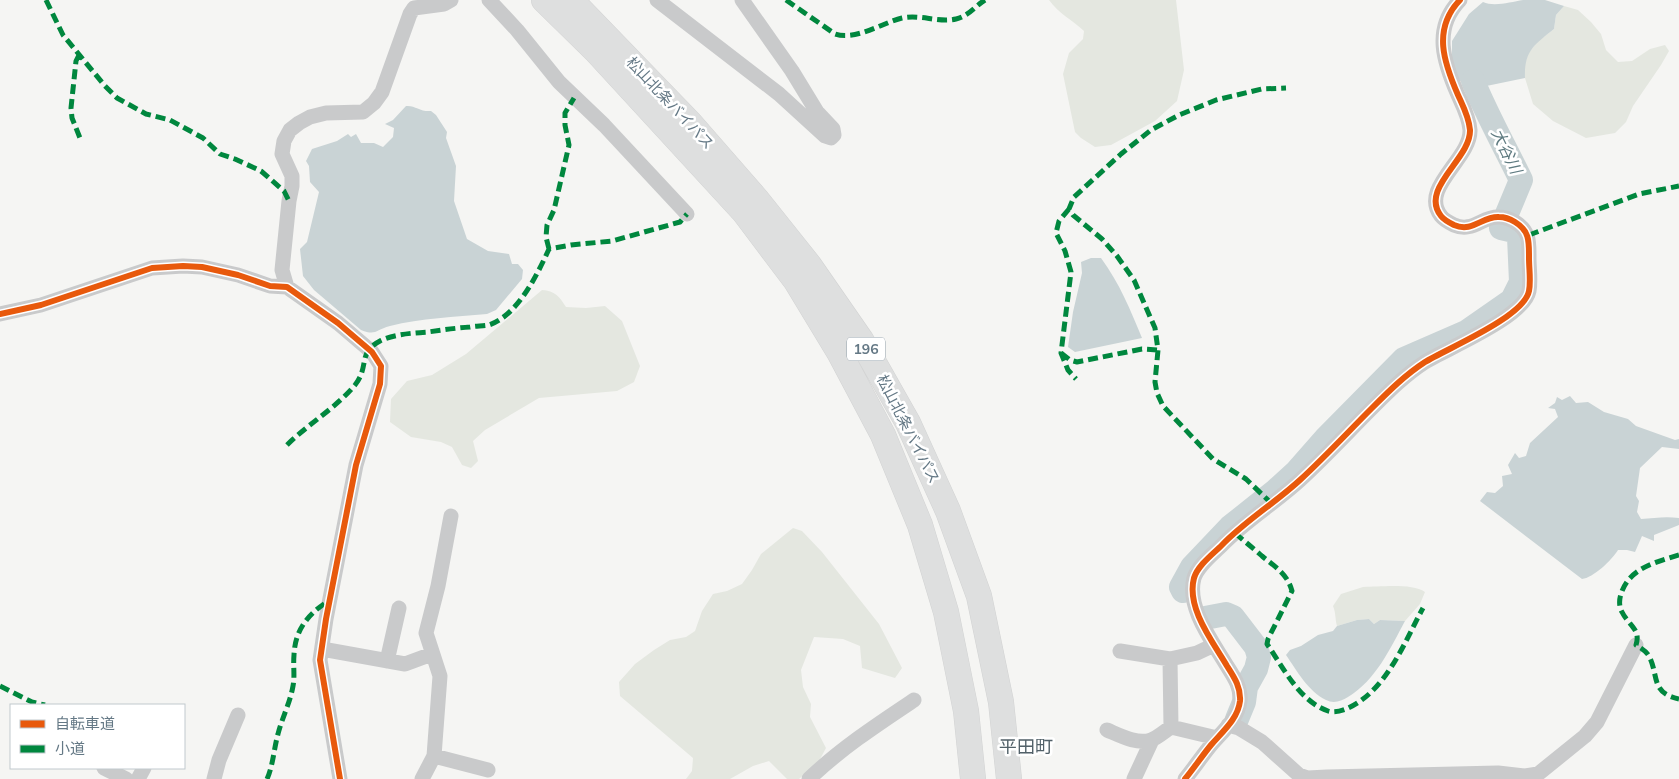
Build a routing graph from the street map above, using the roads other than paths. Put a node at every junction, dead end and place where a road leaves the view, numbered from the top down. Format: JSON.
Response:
{"nodes":[{"id":1,"x":451,"y":0,"type":"edge"},
{"id":2,"x":489,"y":0,"type":"edge"},
{"id":3,"x":544,"y":0,"type":"edge"},
{"id":4,"x":571,"y":0,"type":"edge"},
{"id":5,"x":657,"y":0,"type":"edge"},
{"id":6,"x":742,"y":0,"type":"edge"},
{"id":7,"x":1460,"y":0,"type":"edge"},
{"id":8,"x":687,"y":214,"type":"dead end"},
{"id":9,"x":287,"y":287,"type":"junction"},
{"id":10,"x":0,"y":314,"type":"edge"},
{"id":11,"x":451,"y":516,"type":"dead end"},
{"id":12,"x":399,"y":608,"type":"dead end"},
{"id":13,"x":1214,"y":645,"type":"junction"},
{"id":14,"x":1636,"y":645,"type":"dead end"},
{"id":15,"x":322,"y":649,"type":"junction"},
{"id":16,"x":1120,"y":651,"type":"dead end"},
{"id":17,"x":432,"y":654,"type":"junction"},
{"id":18,"x":1170,"y":659,"type":"junction"},
{"id":19,"x":387,"y":661,"type":"junction"},
{"id":20,"x":914,"y":700,"type":"dead end"},
{"id":21,"x":238,"y":716,"type":"dead end"},
{"id":22,"x":1228,"y":725,"type":"junction"},
{"id":23,"x":1171,"y":727,"type":"junction"},
{"id":24,"x":1107,"y":730,"type":"dead end"},
{"id":25,"x":1217,"y":738,"type":"junction"},
{"id":26,"x":1152,"y":740,"type":"junction"},
{"id":27,"x":434,"y":756,"type":"junction"},
{"id":28,"x":488,"y":770,"type":"dead end"},
{"id":29,"x":105,"y":772,"type":"edge"},
{"id":30,"x":126,"y":779,"type":"edge"},
{"id":31,"x":214,"y":779,"type":"edge"},
{"id":32,"x":340,"y":779,"type":"edge"},
{"id":33,"x":422,"y":779,"type":"edge"},
{"id":34,"x":809,"y":779,"type":"edge"},
{"id":35,"x":972,"y":779,"type":"edge"},
{"id":36,"x":1009,"y":779,"type":"edge"},
{"id":37,"x":1134,"y":779,"type":"edge"},
{"id":38,"x":1185,"y":779,"type":"edge"}],
"edges":[{"from":1,"to":9,"type":"street"},
{"from":2,"to":8,"type":"street"},
{"from":3,"to":35,"type":"highway","name":"松山北条バイパス","number":"196"},
{"from":4,"to":36,"type":"highway","name":"松山北条バイパス","number":"196"},
{"from":5,"to":6,"type":"street"},
{"from":7,"to":13,"type":"street"},
{"from":9,"to":10,"type":"street"},
{"from":9,"to":15,"type":"street"},
{"from":11,"to":17,"type":"street"},
{"from":12,"to":19,"type":"street"},
{"from":13,"to":18,"type":"street"},
{"from":13,"to":22,"type":"street"},
{"from":14,"to":22,"type":"street"},
{"from":15,"to":19,"type":"street"},
{"from":15,"to":32,"type":"street"},
{"from":16,"to":18,"type":"street"},
{"from":17,"to":19,"type":"street"},
{"from":17,"to":27,"type":"street"},
{"from":18,"to":23,"type":"street"},
{"from":20,"to":34,"type":"street"},
{"from":21,"to":31,"type":"street"},
{"from":22,"to":25,"type":"street"},
{"from":23,"to":25,"type":"street"},
{"from":23,"to":26,"type":"street"},
{"from":24,"to":26,"type":"street"},
{"from":25,"to":38,"type":"street"},
{"from":26,"to":37,"type":"street"},
{"from":27,"to":28,"type":"street"},
{"from":27,"to":33,"type":"street"},
{"from":29,"to":30,"type":"street"}]}
